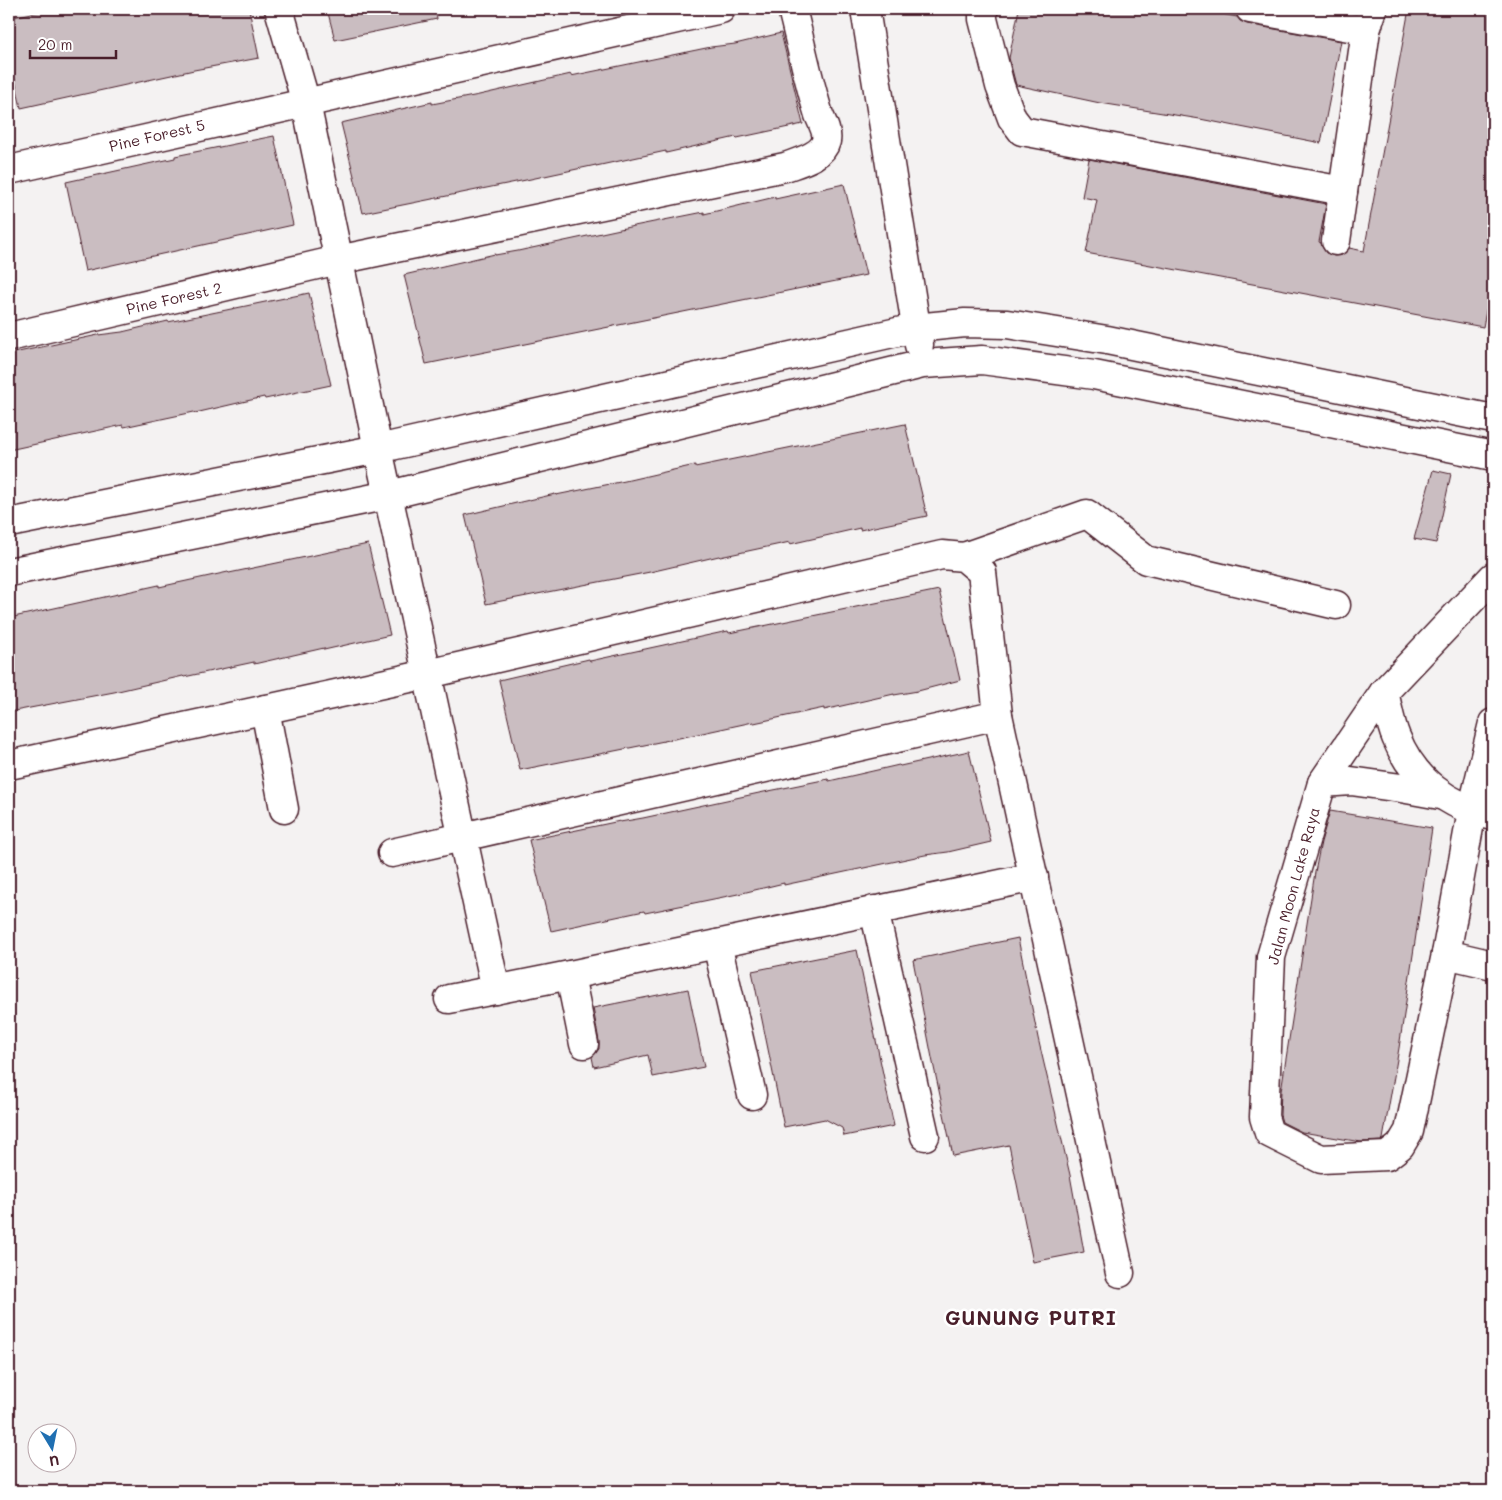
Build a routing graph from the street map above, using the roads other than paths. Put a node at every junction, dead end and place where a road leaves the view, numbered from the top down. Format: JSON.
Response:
{"nodes":[{"id":1,"x":279,"y":9,"type":"edge"},
{"id":2,"x":722,"y":9,"type":"edge"},
{"id":3,"x":792,"y":9,"type":"edge"},
{"id":4,"x":865,"y":9,"type":"edge"},
{"id":5,"x":983,"y":9,"type":"edge"},
{"id":6,"x":1250,"y":9,"type":"edge"},
{"id":7,"x":1370,"y":19,"type":"edge"},
{"id":8,"x":306,"y":103,"type":"junction"},
{"id":9,"x":9,"y":170,"type":"edge"},
{"id":10,"x":1343,"y":191,"type":"junction"},
{"id":11,"x":1336,"y":240,"type":"dead end"},
{"id":12,"x":338,"y":260,"type":"junction"},
{"id":13,"x":915,"y":328,"type":"junction"},
{"id":14,"x":9,"y":337,"type":"edge"},
{"id":15,"x":923,"y":364,"type":"junction"},
{"id":16,"x":1493,"y":420,"type":"edge"},
{"id":17,"x":378,"y":449,"type":"junction"},
{"id":18,"x":1489,"y":455,"type":"edge"},
{"id":19,"x":389,"y":495,"type":"junction"},
{"id":20,"x":9,"y":523,"type":"edge"},
{"id":21,"x":964,"y":557,"type":"junction"},
{"id":22,"x":9,"y":572,"type":"edge"},
{"id":23,"x":1493,"y":577,"type":"edge"},
{"id":24,"x":1336,"y":606,"type":"dead end"},
{"id":25,"x":428,"y":674,"type":"junction"},
{"id":26,"x":1384,"y":692,"type":"junction"},
{"id":27,"x":265,"y":709,"type":"junction"},
{"id":28,"x":998,"y":715,"type":"junction"},
{"id":29,"x":1493,"y":723,"type":"edge"},
{"id":30,"x":9,"y":765,"type":"edge"},
{"id":31,"x":1322,"y":783,"type":"junction"},
{"id":32,"x":1444,"y":796,"type":"junction"},
{"id":33,"x":284,"y":809,"type":"dead end"},
{"id":34,"x":1483,"y":814,"type":"edge"},
{"id":35,"x":463,"y":837,"type":"junction"},
{"id":36,"x":392,"y":853,"type":"dead end"},
{"id":37,"x":1034,"y":877,"type":"junction"},
{"id":38,"x":874,"y":910,"type":"junction"},
{"id":39,"x":717,"y":944,"type":"junction"},
{"id":40,"x":1446,"y":954,"type":"junction"},
{"id":41,"x":1493,"y":965,"type":"edge"},
{"id":42,"x":570,"y":976,"type":"junction"},
{"id":43,"x":496,"y":990,"type":"junction"},
{"id":44,"x":449,"y":999,"type":"dead end"},
{"id":45,"x":584,"y":1044,"type":"dead end"},
{"id":46,"x":752,"y":1095,"type":"dead end"},
{"id":47,"x":925,"y":1136,"type":"dead end"},
{"id":48,"x":1120,"y":1272,"type":"dead end"}],
"edges":[{"from":1,"to":8,"type":"street"},
{"from":2,"to":8,"type":"street","name":"Pine Forest 5"},
{"from":3,"to":12,"type":"street","name":"Pine Forest 2"},
{"from":4,"to":13,"type":"street"},
{"from":5,"to":10,"type":"street"},
{"from":6,"to":7,"type":"street"},
{"from":7,"to":10,"type":"street"},
{"from":8,"to":9,"type":"street","name":"Pine Forest 5"},
{"from":8,"to":12,"type":"street"},
{"from":10,"to":11,"type":"street"},
{"from":12,"to":14,"type":"street","name":"Pine Forest 2"},
{"from":12,"to":17,"type":"street"},
{"from":13,"to":15,"type":"street"},
{"from":13,"to":16,"type":"street"},
{"from":13,"to":17,"type":"street"},
{"from":15,"to":18,"type":"street"},
{"from":15,"to":19,"type":"street"},
{"from":16,"to":18,"type":"street"},
{"from":17,"to":19,"type":"street"},
{"from":17,"to":20,"type":"street"},
{"from":19,"to":22,"type":"street"},
{"from":19,"to":25,"type":"street"},
{"from":21,"to":24,"type":"street"},
{"from":21,"to":25,"type":"street"},
{"from":21,"to":28,"type":"street"},
{"from":23,"to":26,"type":"street","name":"Jalan Moon Lake Raya"},
{"from":25,"to":27,"type":"street"},
{"from":25,"to":35,"type":"street"},
{"from":26,"to":31,"type":"street","name":"Jalan Moon Lake Raya"},
{"from":26,"to":32,"type":"street"},
{"from":27,"to":30,"type":"street"},
{"from":27,"to":33,"type":"street"},
{"from":28,"to":35,"type":"street"},
{"from":28,"to":37,"type":"street"},
{"from":29,"to":34,"type":"street"},
{"from":31,"to":32,"type":"street"},
{"from":31,"to":40,"type":"street","name":"Jalan Moon Lake Raya"},
{"from":32,"to":34,"type":"street"},
{"from":34,"to":40,"type":"street"},
{"from":35,"to":36,"type":"street"},
{"from":35,"to":43,"type":"street"},
{"from":37,"to":38,"type":"street"},
{"from":37,"to":48,"type":"street"},
{"from":38,"to":39,"type":"street"},
{"from":38,"to":47,"type":"street"},
{"from":39,"to":42,"type":"street"},
{"from":39,"to":46,"type":"street"},
{"from":40,"to":41,"type":"street"},
{"from":42,"to":43,"type":"street"},
{"from":42,"to":45,"type":"street"},
{"from":43,"to":44,"type":"street"}]}
